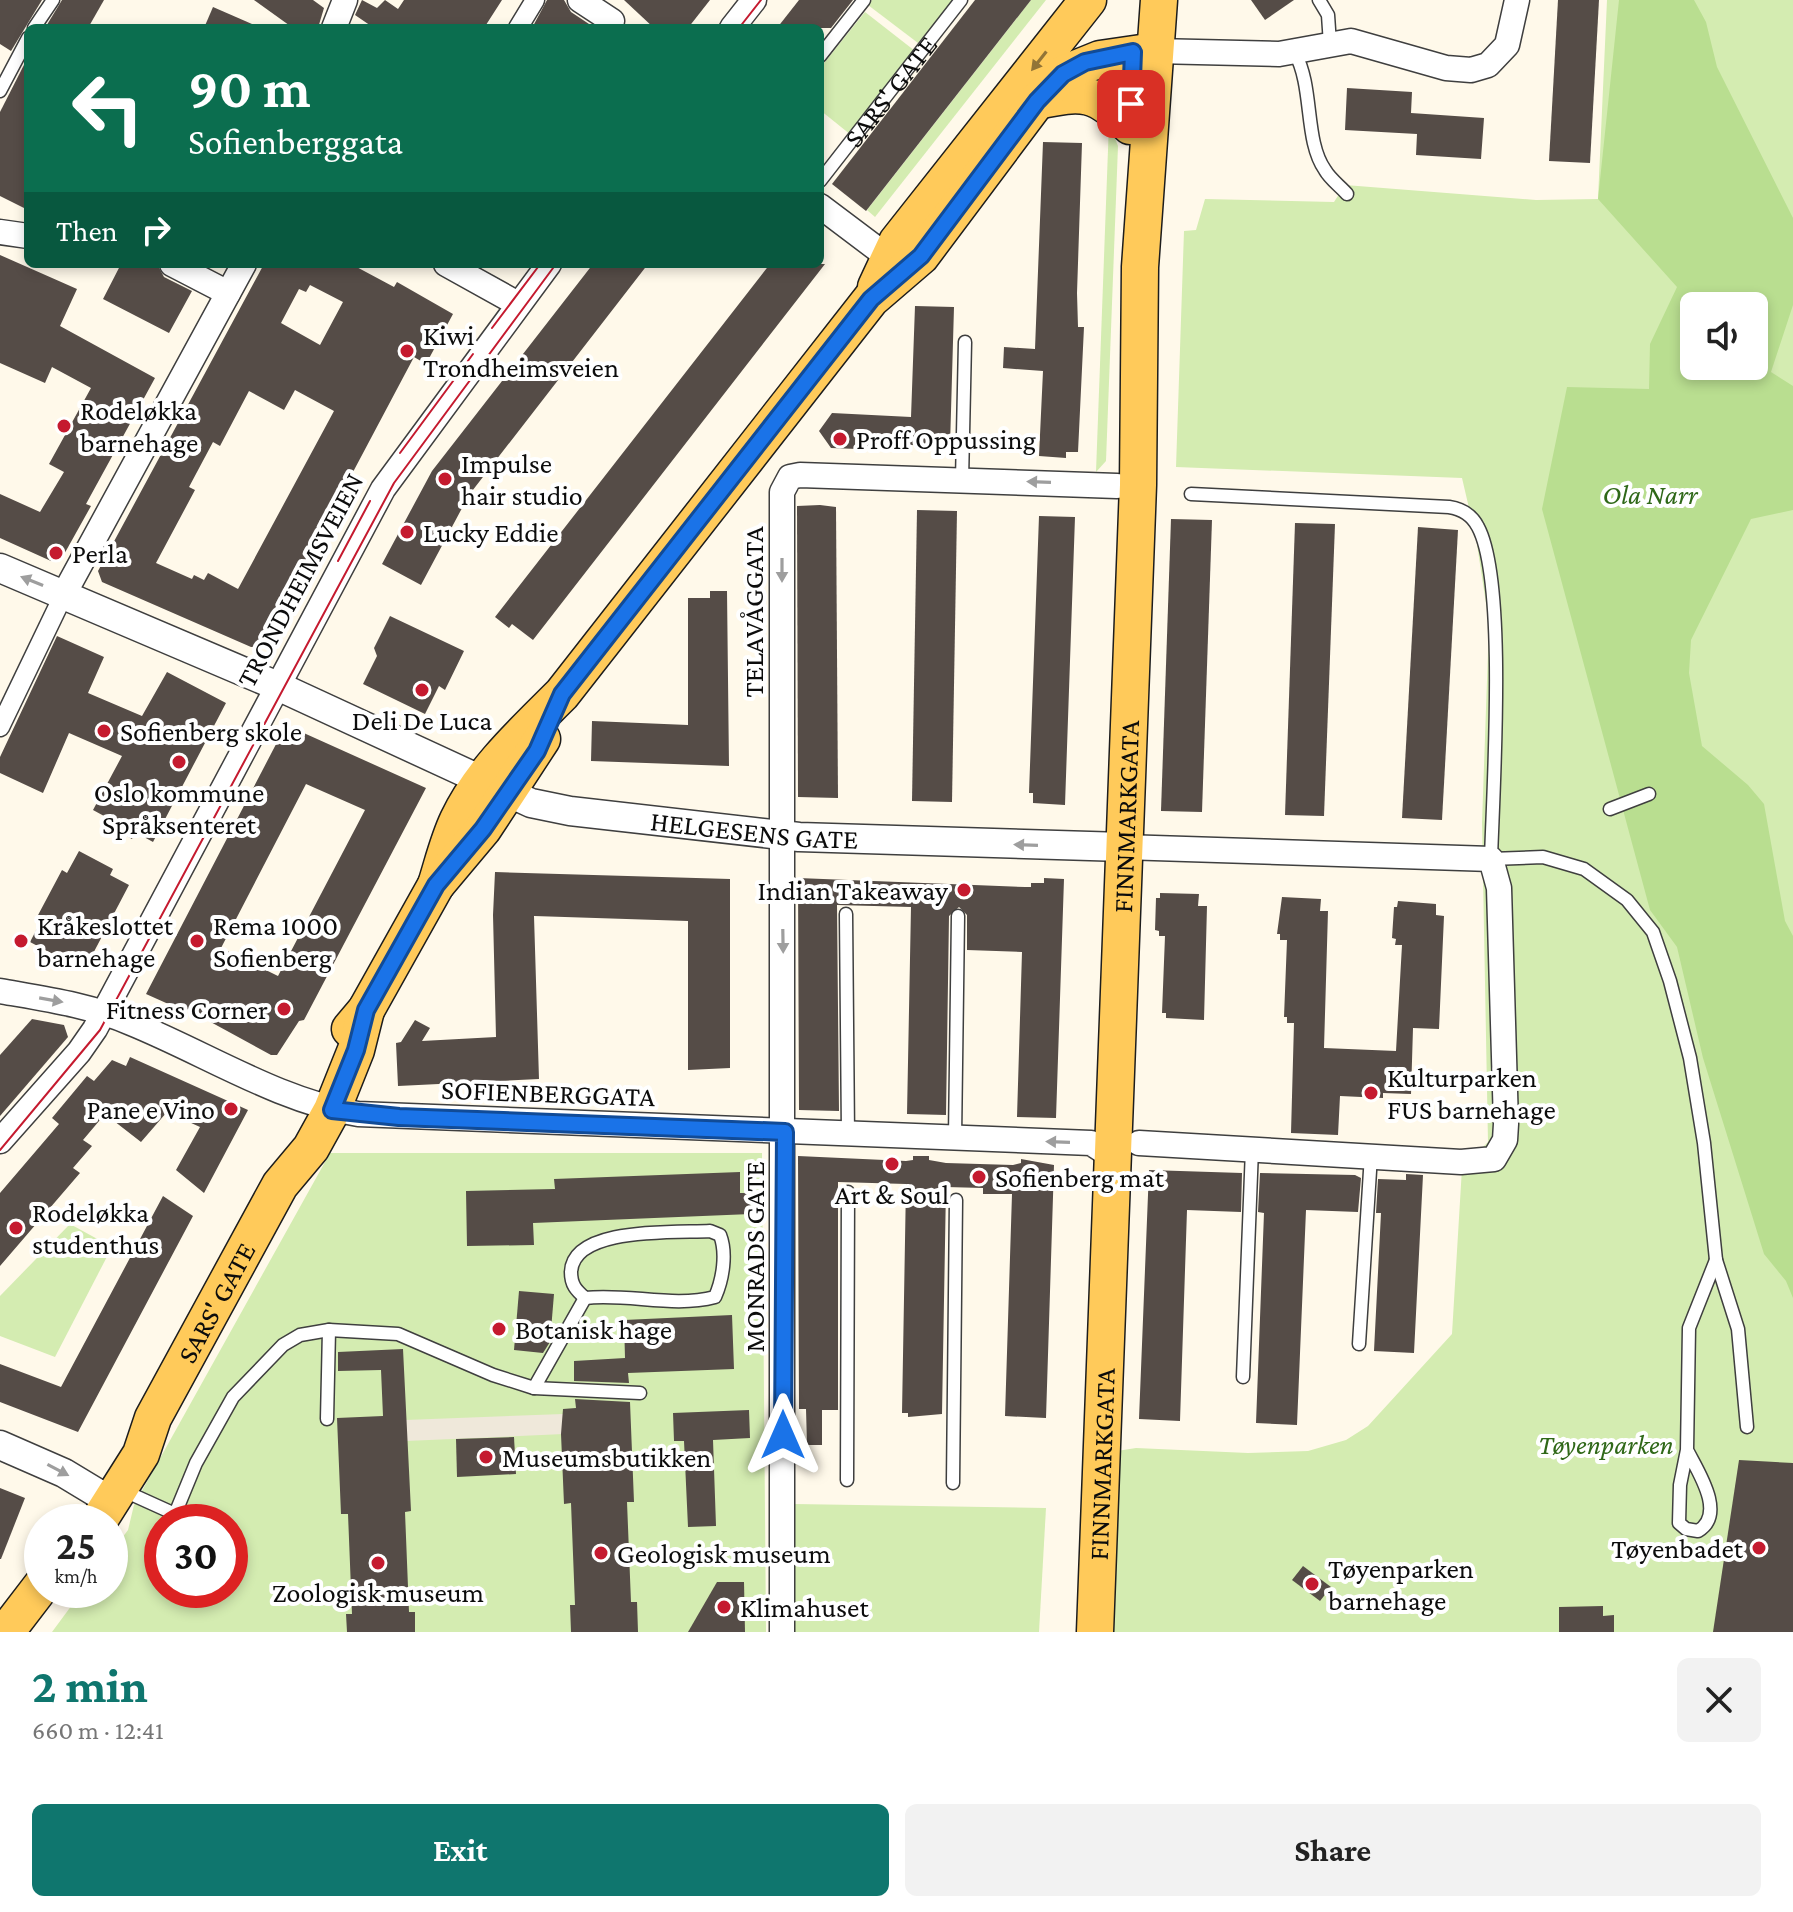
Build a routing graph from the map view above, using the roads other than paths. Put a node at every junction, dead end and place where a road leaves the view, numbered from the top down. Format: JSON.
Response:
{"nodes":[{"id":1,"x":53,"y":0,"type":"edge"},
{"id":2,"x":345,"y":0,"type":"edge"},
{"id":3,"x":535,"y":0,"type":"edge"},
{"id":4,"x":580,"y":0,"type":"edge"},
{"id":5,"x":754,"y":0,"type":"edge"},
{"id":6,"x":864,"y":0,"type":"edge"},
{"id":7,"x":961,"y":0,"type":"edge"},
{"id":8,"x":1088,"y":0,"type":"edge"},
{"id":9,"x":1135,"y":0,"type":"edge"},
{"id":10,"x":1159,"y":0,"type":"edge"},
{"id":11,"x":1319,"y":0,"type":"edge"},
{"id":12,"x":1517,"y":0,"type":"edge"},
{"id":13,"x":612,"y":21,"type":"dead end"},
{"id":14,"x":37,"y":24,"type":"edge"},
{"id":15,"x":336,"y":24,"type":"edge"},
{"id":16,"x":520,"y":24,"type":"edge"},
{"id":17,"x":735,"y":24,"type":"edge"},
{"id":18,"x":1330,"y":44,"type":"junction"},
{"id":19,"x":24,"y":46,"type":"edge"},
{"id":20,"x":824,"y":51,"type":"edge"},
{"id":21,"x":1144,"y":52,"type":"junction"},
{"id":22,"x":1295,"y":53,"type":"junction"},
{"id":23,"x":0,"y":91,"type":"edge"},
{"id":24,"x":1037,"y":101,"type":"junction"},
{"id":25,"x":1130,"y":126,"type":"junction"},
{"id":26,"x":824,"y":176,"type":"edge"},
{"id":27,"x":1347,"y":194,"type":"dead end"},
{"id":28,"x":824,"y":209,"type":"edge"},
{"id":29,"x":0,"y":232,"type":"edge"},
{"id":30,"x":24,"y":235,"type":"edge"},
{"id":31,"x":896,"y":264,"type":"junction"},
{"id":32,"x":180,"y":268,"type":"edge"},
{"id":33,"x":242,"y":268,"type":"edge"},
{"id":34,"x":453,"y":268,"type":"edge"},
{"id":35,"x":546,"y":268,"type":"edge"},
{"id":36,"x":228,"y":293,"type":"junction"},
{"id":37,"x":518,"y":304,"type":"junction"},
{"id":38,"x":965,"y":342,"type":"dead end"},
{"id":39,"x":962,"y":480,"type":"junction"},
{"id":40,"x":1117,"y":486,"type":"junction"},
{"id":41,"x":1191,"y":494,"type":"dead end"},
{"id":42,"x":0,"y":568,"type":"edge"},
{"id":43,"x":64,"y":594,"type":"junction"},
{"id":44,"x":277,"y":686,"type":"junction"},
{"id":45,"x":0,"y":727,"type":"edge"},
{"id":46,"x":494,"y":789,"type":"junction"},
{"id":47,"x":1649,"y":794,"type":"dead end"},
{"id":48,"x":1610,"y":809,"type":"dead end"},
{"id":49,"x":782,"y":835,"type":"junction"},
{"id":50,"x":1113,"y":847,"type":"junction"},
{"id":51,"x":1491,"y":859,"type":"junction"},
{"id":52,"x":846,"y":914,"type":"dead end"},
{"id":53,"x":958,"y":916,"type":"dead end"},
{"id":54,"x":1677,"y":946,"type":"dead end"},
{"id":55,"x":1662,"y":952,"type":"junction"},
{"id":56,"x":0,"y":991,"type":"edge"},
{"id":57,"x":102,"y":1012,"type":"junction"},
{"id":58,"x":321,"y":1106,"type":"junction"},
{"id":59,"x":785,"y":1132,"type":"junction"},
{"id":60,"x":848,"y":1135,"type":"junction"},
{"id":61,"x":955,"y":1138,"type":"junction"},
{"id":62,"x":0,"y":1141,"type":"edge"},
{"id":63,"x":1114,"y":1147,"type":"junction"},
{"id":64,"x":1252,"y":1149,"type":"junction"},
{"id":65,"x":1371,"y":1155,"type":"junction"},
{"id":66,"x":848,"y":1192,"type":"dead end"},
{"id":67,"x":956,"y":1200,"type":"dead end"},
{"id":68,"x":1716,"y":1260,"type":"junction"},
{"id":69,"x":585,"y":1298,"type":"junction"},
{"id":70,"x":329,"y":1330,"type":"junction"},
{"id":71,"x":1359,"y":1344,"type":"dead end"},
{"id":72,"x":1243,"y":1377,"type":"dead end"},
{"id":73,"x":534,"y":1388,"type":"junction"},
{"id":74,"x":640,"y":1393,"type":"dead end"},
{"id":75,"x":327,"y":1419,"type":"dead end"},
{"id":76,"x":1747,"y":1427,"type":"dead end"},
{"id":77,"x":0,"y":1445,"type":"edge"},
{"id":78,"x":1687,"y":1450,"type":"junction"},
{"id":79,"x":847,"y":1480,"type":"dead end"},
{"id":80,"x":953,"y":1483,"type":"dead end"},
{"id":81,"x":106,"y":1501,"type":"edge"},
{"id":82,"x":24,"y":1608,"type":"edge"},
{"id":83,"x":6,"y":1632,"type":"edge"},
{"id":84,"x":782,"y":1632,"type":"edge"},
{"id":85,"x":1080,"y":1632,"type":"edge"},
{"id":86,"x":1095,"y":1632,"type":"edge"}],
"edges":[{"from":1,"to":14,"type":"lane"},
{"from":2,"to":15,"type":"street"},
{"from":3,"to":16,"type":"street"},
{"from":4,"to":13,"type":"street"},
{"from":5,"to":17,"type":"street"},
{"from":6,"to":20,"type":"lane"},
{"from":7,"to":26,"type":"lane","name":"SARS' GATE"},
{"from":8,"to":31,"type":"main road","name":"SARS' GATE","one_way":true},
{"from":9,"to":21,"type":"main road","name":"FINNMARKGATA"},
{"from":10,"to":21,"type":"main road","name":"FINNMARKGATA"},
{"from":11,"to":18,"type":"lane"},
{"from":12,"to":18,"type":"street"},
{"from":18,"to":22,"type":"street"},
{"from":19,"to":23,"type":"lane"},
{"from":21,"to":22,"type":"street"},
{"from":21,"to":24,"type":"main road","name":"SARS' GATE"},
{"from":21,"to":25,"type":"main road","name":"FINNMARKGATA"},
{"from":21,"to":50,"type":"main road","name":"FINNMARKGATA"},
{"from":22,"to":27,"type":"lane"},
{"from":24,"to":25,"type":"main road"},
{"from":24,"to":31,"type":"main road","name":"SARS' GATE"},
{"from":25,"to":40,"type":"main road","name":"FINNMARKGATA"},
{"from":28,"to":31,"type":"street"},
{"from":29,"to":30,"type":"street"},
{"from":31,"to":46,"type":"main road","name":"SARS' GATE"},
{"from":32,"to":36,"type":"street"},
{"from":33,"to":36,"type":"street"},
{"from":34,"to":37,"type":"street"},
{"from":35,"to":37,"type":"street","name":"TRONDHEIMSVEIEN"},
{"from":36,"to":43,"type":"street"},
{"from":37,"to":44,"type":"street","name":"TRONDHEIMSVEIEN"},
{"from":38,"to":39,"type":"lane"},
{"from":40,"to":39,"type":"street","name":"TELAVÅGGATA","one_way":true},
{"from":39,"to":49,"type":"street","name":"TELAVÅGGATA","one_way":true},
{"from":40,"to":50,"type":"main road","name":"FINNMARKGATA"},
{"from":41,"to":51,"type":"lane"},
{"from":43,"to":42,"type":"street","name":"HELGESENS GATE","one_way":true},
{"from":43,"to":44,"type":"street","name":"HELGESENS GATE"},
{"from":43,"to":45,"type":"street"},
{"from":44,"to":46,"type":"street","name":"HELGESENS GATE"},
{"from":44,"to":57,"type":"street","name":"TRONDHEIMSVEIEN"},
{"from":46,"to":49,"type":"street","name":"HELGESENS GATE"},
{"from":46,"to":58,"type":"main road","name":"SARS' GATE"},
{"from":47,"to":48,"type":"lane"},
{"from":50,"to":49,"type":"street","name":"HELGESENS GATE","one_way":true},
{"from":49,"to":59,"type":"street","name":"MONRADS GATE","one_way":true},
{"from":50,"to":51,"type":"street","name":"HELGESENS GATE"},
{"from":50,"to":63,"type":"main road","name":"FINNMARKGATA"},
{"from":51,"to":55,"type":"lane"},
{"from":51,"to":65,"type":"street","name":"SOFIENBERGGATA"},
{"from":52,"to":60,"type":"lane"},
{"from":53,"to":61,"type":"lane"},
{"from":54,"to":55,"type":"lane"},
{"from":55,"to":68,"type":"lane"},
{"from":56,"to":57,"type":"street","name":"SOFIENBERGGATA","one_way":true},
{"from":57,"to":58,"type":"street","name":"SOFIENBERGGATA"},
{"from":57,"to":62,"type":"street","name":"TRONDHEIMSVEIEN"},
{"from":58,"to":59,"type":"street","name":"SOFIENBERGGATA"},
{"from":58,"to":81,"type":"main road","name":"SARS' GATE"},
{"from":59,"to":60,"type":"street","name":"SOFIENBERGGATA"},
{"from":59,"to":84,"type":"street","name":"MONRADS GATE"},
{"from":60,"to":61,"type":"street","name":"SOFIENBERGGATA"},
{"from":63,"to":61,"type":"street","name":"SOFIENBERGGATA","one_way":true},
{"from":63,"to":64,"type":"street","name":"SOFIENBERGGATA"},
{"from":63,"to":85,"type":"main road","name":"FINNMARKGATA"},
{"from":63,"to":86,"type":"main road","name":"FINNMARKGATA"},
{"from":64,"to":65,"type":"street","name":"SOFIENBERGGATA"},
{"from":64,"to":72,"type":"lane"},
{"from":65,"to":71,"type":"lane"},
{"from":66,"to":79,"type":"lane"},
{"from":67,"to":80,"type":"lane"},
{"from":68,"to":76,"type":"lane"},
{"from":68,"to":78,"type":"lane"},
{"from":69,"to":69,"type":"lane"},
{"from":69,"to":73,"type":"lane"},
{"from":70,"to":73,"type":"lane"},
{"from":70,"to":75,"type":"lane"},
{"from":70,"to":81,"type":"lane"},
{"from":73,"to":74,"type":"lane"},
{"from":77,"to":81,"type":"street","one_way":true},
{"from":78,"to":78,"type":"lane"},
{"from":82,"to":83,"type":"main road"}]}
